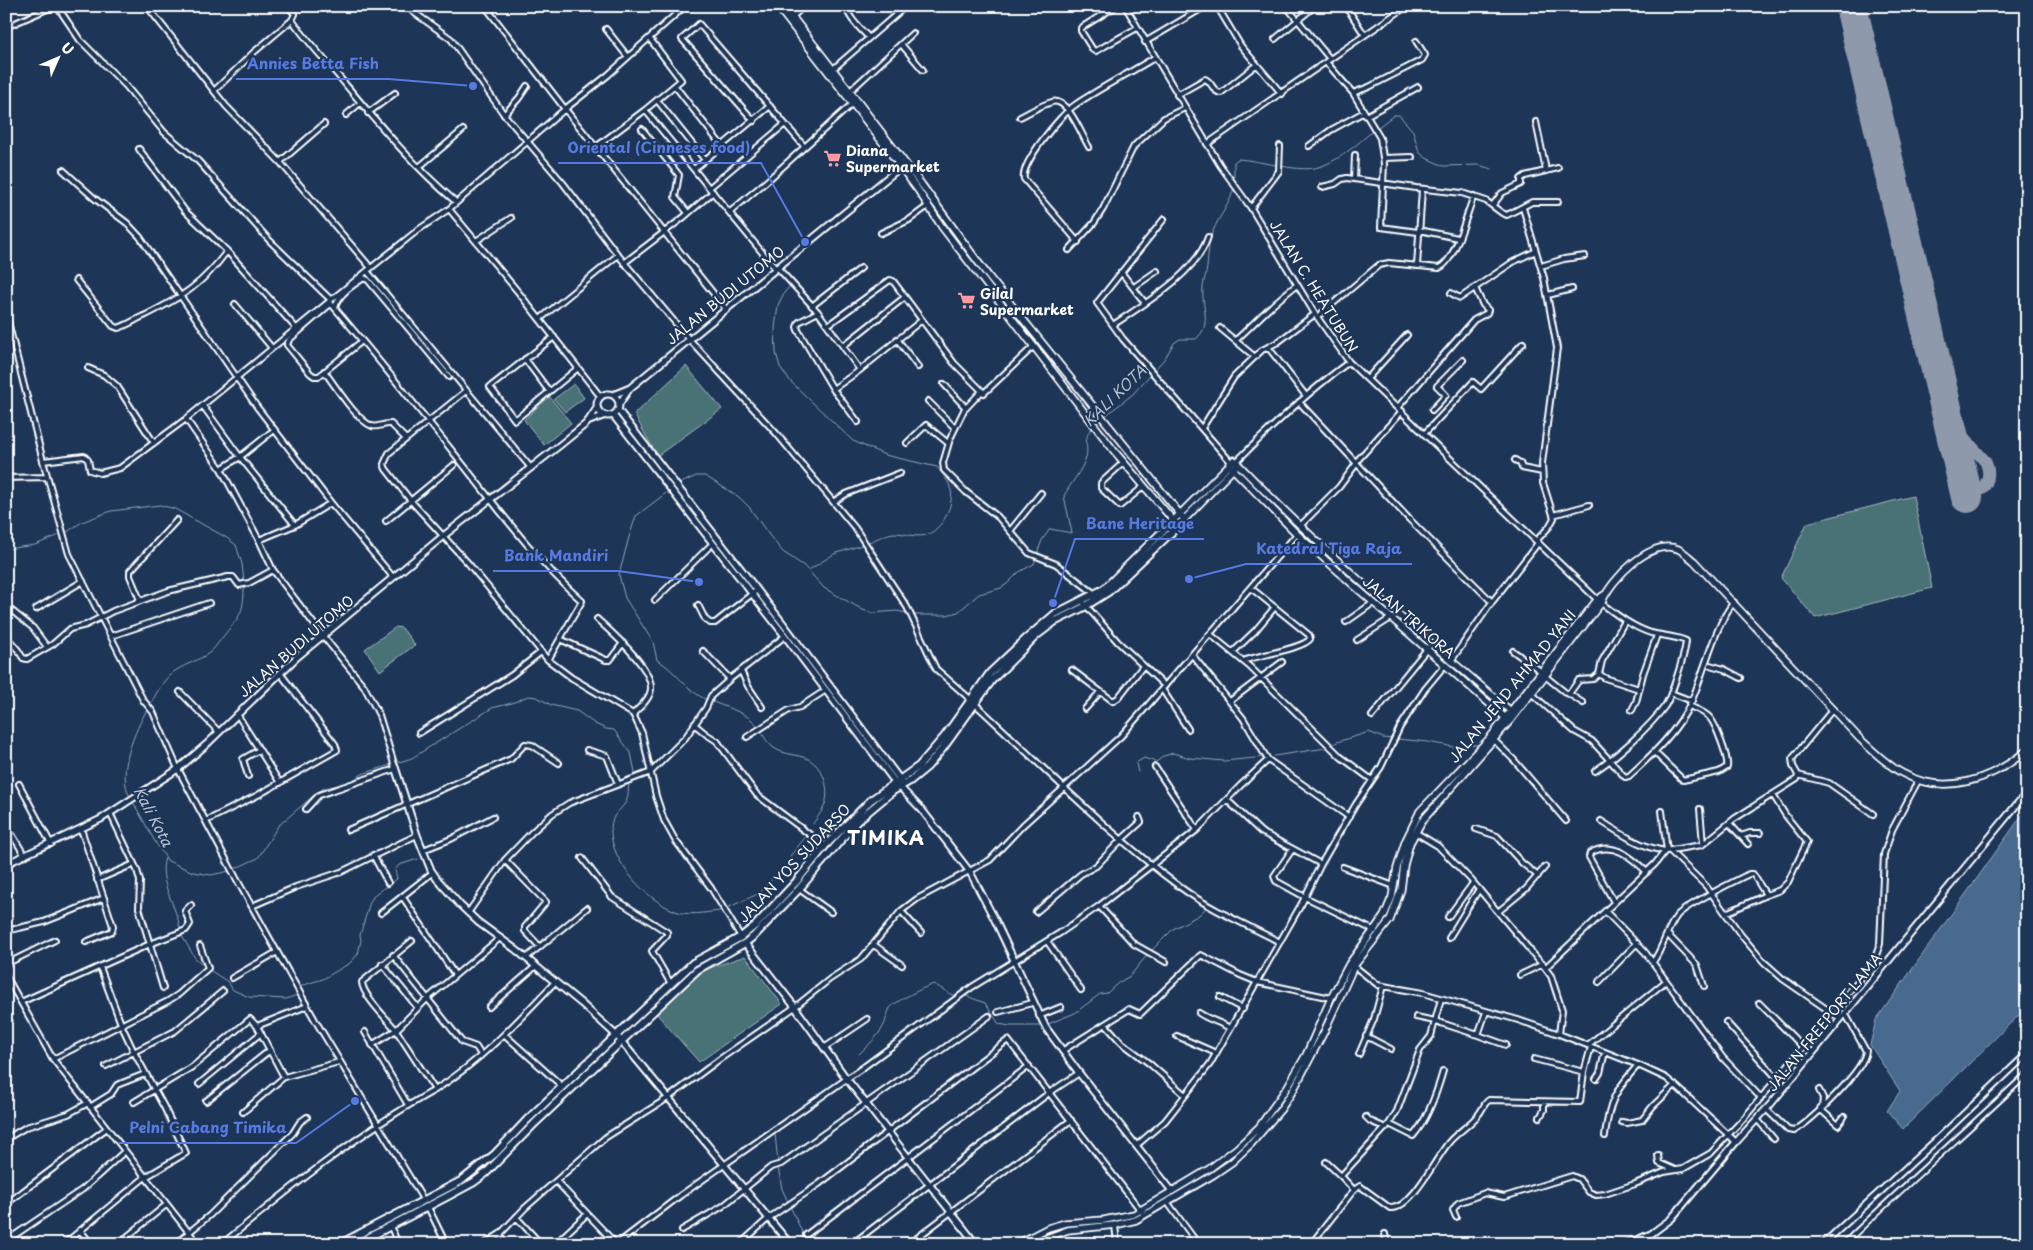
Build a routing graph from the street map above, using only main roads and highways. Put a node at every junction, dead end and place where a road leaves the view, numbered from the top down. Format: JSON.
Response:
{"nodes":[{"id":1,"x":777,"y":6,"type":"edge"},
{"id":2,"x":784,"y":6,"type":"edge"},
{"id":3,"x":903,"y":165,"type":"junction"},
{"id":4,"x":987,"y":279,"type":"junction"},
{"id":5,"x":1074,"y":382,"type":"junction"},
{"id":6,"x":1067,"y":388,"type":"junction"},
{"id":7,"x":1123,"y":445,"type":"junction"},
{"id":8,"x":1115,"y":452,"type":"junction"},
{"id":9,"x":1234,"y":463,"type":"junction"},
{"id":10,"x":1182,"y":517,"type":"junction"},
{"id":11,"x":1175,"y":524,"type":"junction"},
{"id":12,"x":1084,"y":604,"type":"junction"},
{"id":13,"x":1428,"y":646,"type":"junction"},
{"id":14,"x":1448,"y":663,"type":"junction"},
{"id":15,"x":1544,"y":674,"type":"junction"},
{"id":16,"x":1513,"y":713,"type":"junction"},
{"id":17,"x":1508,"y":719,"type":"junction"},
{"id":18,"x":2027,"y":750,"type":"edge"},
{"id":19,"x":900,"y":785,"type":"junction"},
{"id":20,"x":1395,"y":898,"type":"junction"},
{"id":21,"x":1291,"y":1087,"type":"junction"},
{"id":22,"x":498,"y":1156,"type":"junction"},
{"id":23,"x":426,"y":1204,"type":"junction"},
{"id":24,"x":1143,"y":1213,"type":"junction"},
{"id":25,"x":340,"y":1244,"type":"edge"},
{"id":26,"x":356,"y":1244,"type":"edge"},
{"id":27,"x":1017,"y":1244,"type":"edge"},
{"id":28,"x":1030,"y":1244,"type":"edge"}],
"edges":[{"from":1,"to":3,"type":"main road"},
{"from":2,"to":3,"type":"main road"},
{"from":3,"to":4,"type":"main road"},
{"from":3,"to":4,"type":"main road"},
{"from":4,"to":5,"type":"main road"},
{"from":4,"to":6,"type":"main road"},
{"from":5,"to":6,"type":"main road"},
{"from":5,"to":7,"type":"main road"},
{"from":6,"to":8,"type":"main road"},
{"from":7,"to":8,"type":"main road"},
{"from":7,"to":10,"type":"main road"},
{"from":8,"to":11,"type":"main road"},
{"from":9,"to":10,"type":"main road","name":"JALAN YOS SUDARSO"},
{"from":9,"to":13,"type":"main road","name":"JALAN TRIKORA"},
{"from":9,"to":13,"type":"main road","name":"JALAN TRIKORA"},
{"from":10,"to":11,"type":"main road","name":"JALAN YOS SUDARSO"},
{"from":11,"to":12,"type":"highway","name":"JALAN YOS SUDARSO"},
{"from":11,"to":12,"type":"highway","name":"JALAN YOS SUDARSO"},
{"from":12,"to":19,"type":"highway","name":"JALAN YOS SUDARSO"},
{"from":13,"to":14,"type":"main road","name":"JALAN TRIKORA"},
{"from":14,"to":16,"type":"main road","name":"JALAN TRIKORA"},
{"from":14,"to":17,"type":"main road","name":"JALAN TRIKORA"},
{"from":15,"to":16,"type":"main road","name":"JALAN JEND AHMAD YANI"},
{"from":15,"to":16,"type":"main road","name":"JALAN JEND AHMAD YANI"},
{"from":15,"to":18,"type":"main road","name":"JALAN JEND AHMAD YANI"},
{"from":16,"to":17,"type":"main road","name":"JALAN JEND AHMAD YANI"},
{"from":17,"to":20,"type":"main road","name":"JALAN JEND AHMAD YANI"},
{"from":17,"to":20,"type":"main road","name":"JALAN JEND AHMAD YANI"},
{"from":19,"to":22,"type":"highway","name":"JALAN YOS SUDARSO"},
{"from":19,"to":22,"type":"highway","name":"JALAN YOS SUDARSO"},
{"from":20,"to":21,"type":"main road","name":"JALAN JEND AHMAD YANI"},
{"from":20,"to":21,"type":"main road","name":"JALAN JEND AHMAD YANI"},
{"from":21,"to":24,"type":"main road","name":"JALAN JEND AHMAD YANI"},
{"from":21,"to":24,"type":"main road","name":"JALAN JEND AHMAD YANI"},
{"from":22,"to":23,"type":"highway","name":"JALAN YOS SUDARSO"},
{"from":23,"to":25,"type":"highway","name":"JALAN YOS SUDARSO"},
{"from":23,"to":26,"type":"highway","name":"JALAN YOS SUDARSO"},
{"from":24,"to":27,"type":"main road","name":"JALAN JEND AHMAD YANI"},
{"from":24,"to":28,"type":"main road","name":"JALAN JEND AHMAD YANI"}]}
